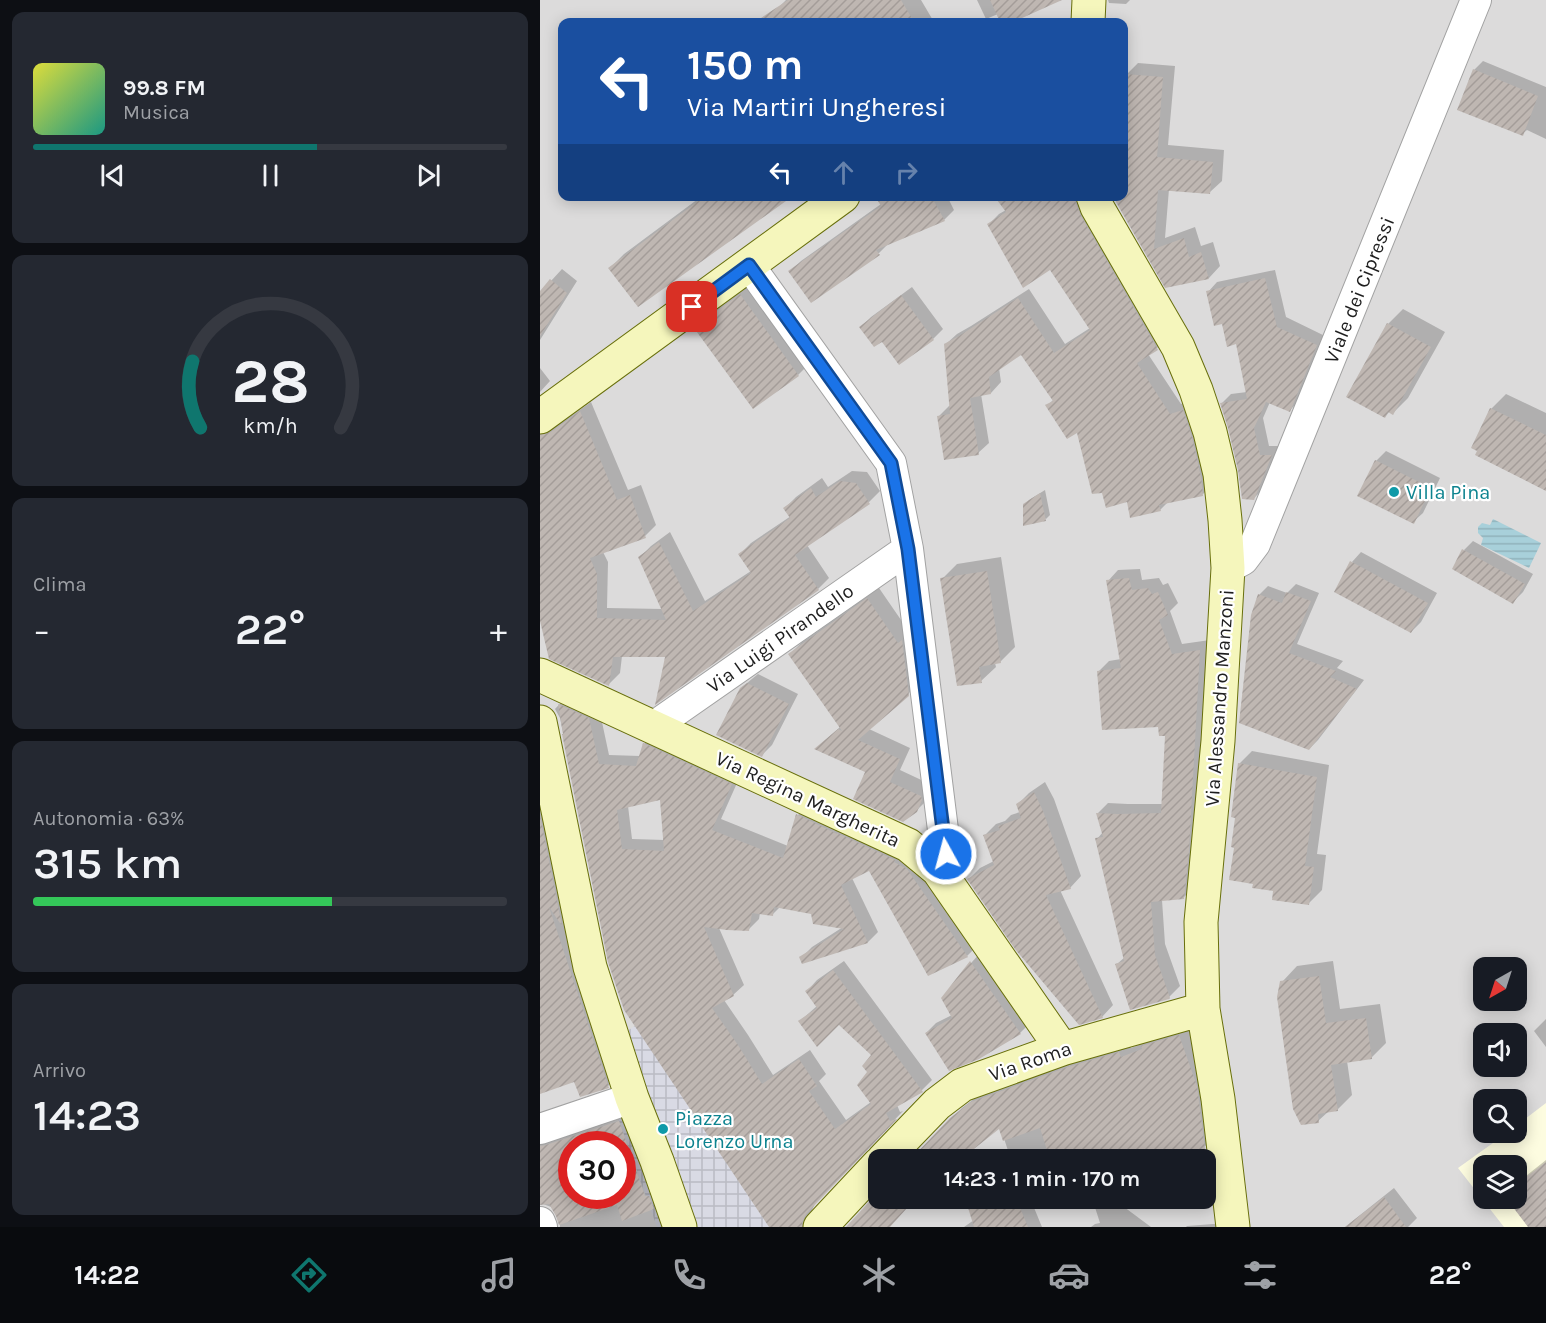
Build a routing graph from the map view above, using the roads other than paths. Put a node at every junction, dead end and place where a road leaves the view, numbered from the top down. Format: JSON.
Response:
{"nodes":[{"id":1,"x":1089,"y":0,"type":"edge"},
{"id":2,"x":1476,"y":0,"type":"edge"},
{"id":3,"x":1088,"y":18,"type":"edge"},
{"id":4,"x":836,"y":201,"type":"edge"},
{"id":5,"x":1094,"y":201,"type":"edge"},
{"id":6,"x":749,"y":265,"type":"junction"},
{"id":7,"x":540,"y":417,"type":"edge"},
{"id":8,"x":908,"y":549,"type":"junction"},
{"id":9,"x":1227,"y":568,"type":"junction"},
{"id":10,"x":540,"y":675,"type":"edge"},
{"id":11,"x":540,"y":722,"type":"edge"},
{"id":12,"x":653,"y":727,"type":"junction"},
{"id":13,"x":547,"y":795,"type":"edge"},
{"id":14,"x":938,"y":870,"type":"junction"},
{"id":15,"x":1203,"y":1009,"type":"junction"},
{"id":16,"x":1062,"y":1048,"type":"junction"},
{"id":17,"x":632,"y":1098,"type":"junction"},
{"id":18,"x":540,"y":1129,"type":"edge"},
{"id":19,"x":894,"y":1149,"type":"edge"},
{"id":20,"x":868,"y":1176,"type":"edge"},
{"id":21,"x":540,"y":1221,"type":"edge"},
{"id":22,"x":542,"y":1227,"type":"edge"},
{"id":23,"x":680,"y":1227,"type":"edge"},
{"id":24,"x":820,"y":1227,"type":"edge"},
{"id":25,"x":1233,"y":1227,"type":"edge"}],
"edges":[{"from":1,"to":3,"type":"street"},
{"from":2,"to":9,"type":"street","name":"Viale dei Cipressi"},
{"from":4,"to":6,"type":"street"},
{"from":5,"to":9,"type":"street","name":"Via Alessandro Manzoni"},
{"from":6,"to":7,"type":"street"},
{"from":6,"to":8,"type":"street"},
{"from":8,"to":12,"type":"street","name":"Via Luigi Pirandello"},
{"from":8,"to":14,"type":"street"},
{"from":9,"to":15,"type":"street","name":"Via Alessandro Manzoni"},
{"from":10,"to":12,"type":"street","name":"Via Regina Margherita"},
{"from":11,"to":13,"type":"street"},
{"from":12,"to":14,"type":"street","name":"Via Regina Margherita"},
{"from":13,"to":17,"type":"street"},
{"from":14,"to":16,"type":"street","name":"Via Regina Margherita"},
{"from":15,"to":16,"type":"street","name":"Via Roma"},
{"from":15,"to":25,"type":"street","name":"Via Alessandro Manzoni"},
{"from":16,"to":19,"type":"street","name":"Via Roma"},
{"from":17,"to":18,"type":"street"},
{"from":17,"to":23,"type":"street"},
{"from":20,"to":24,"type":"street"},
{"from":21,"to":22,"type":"street"}]}
